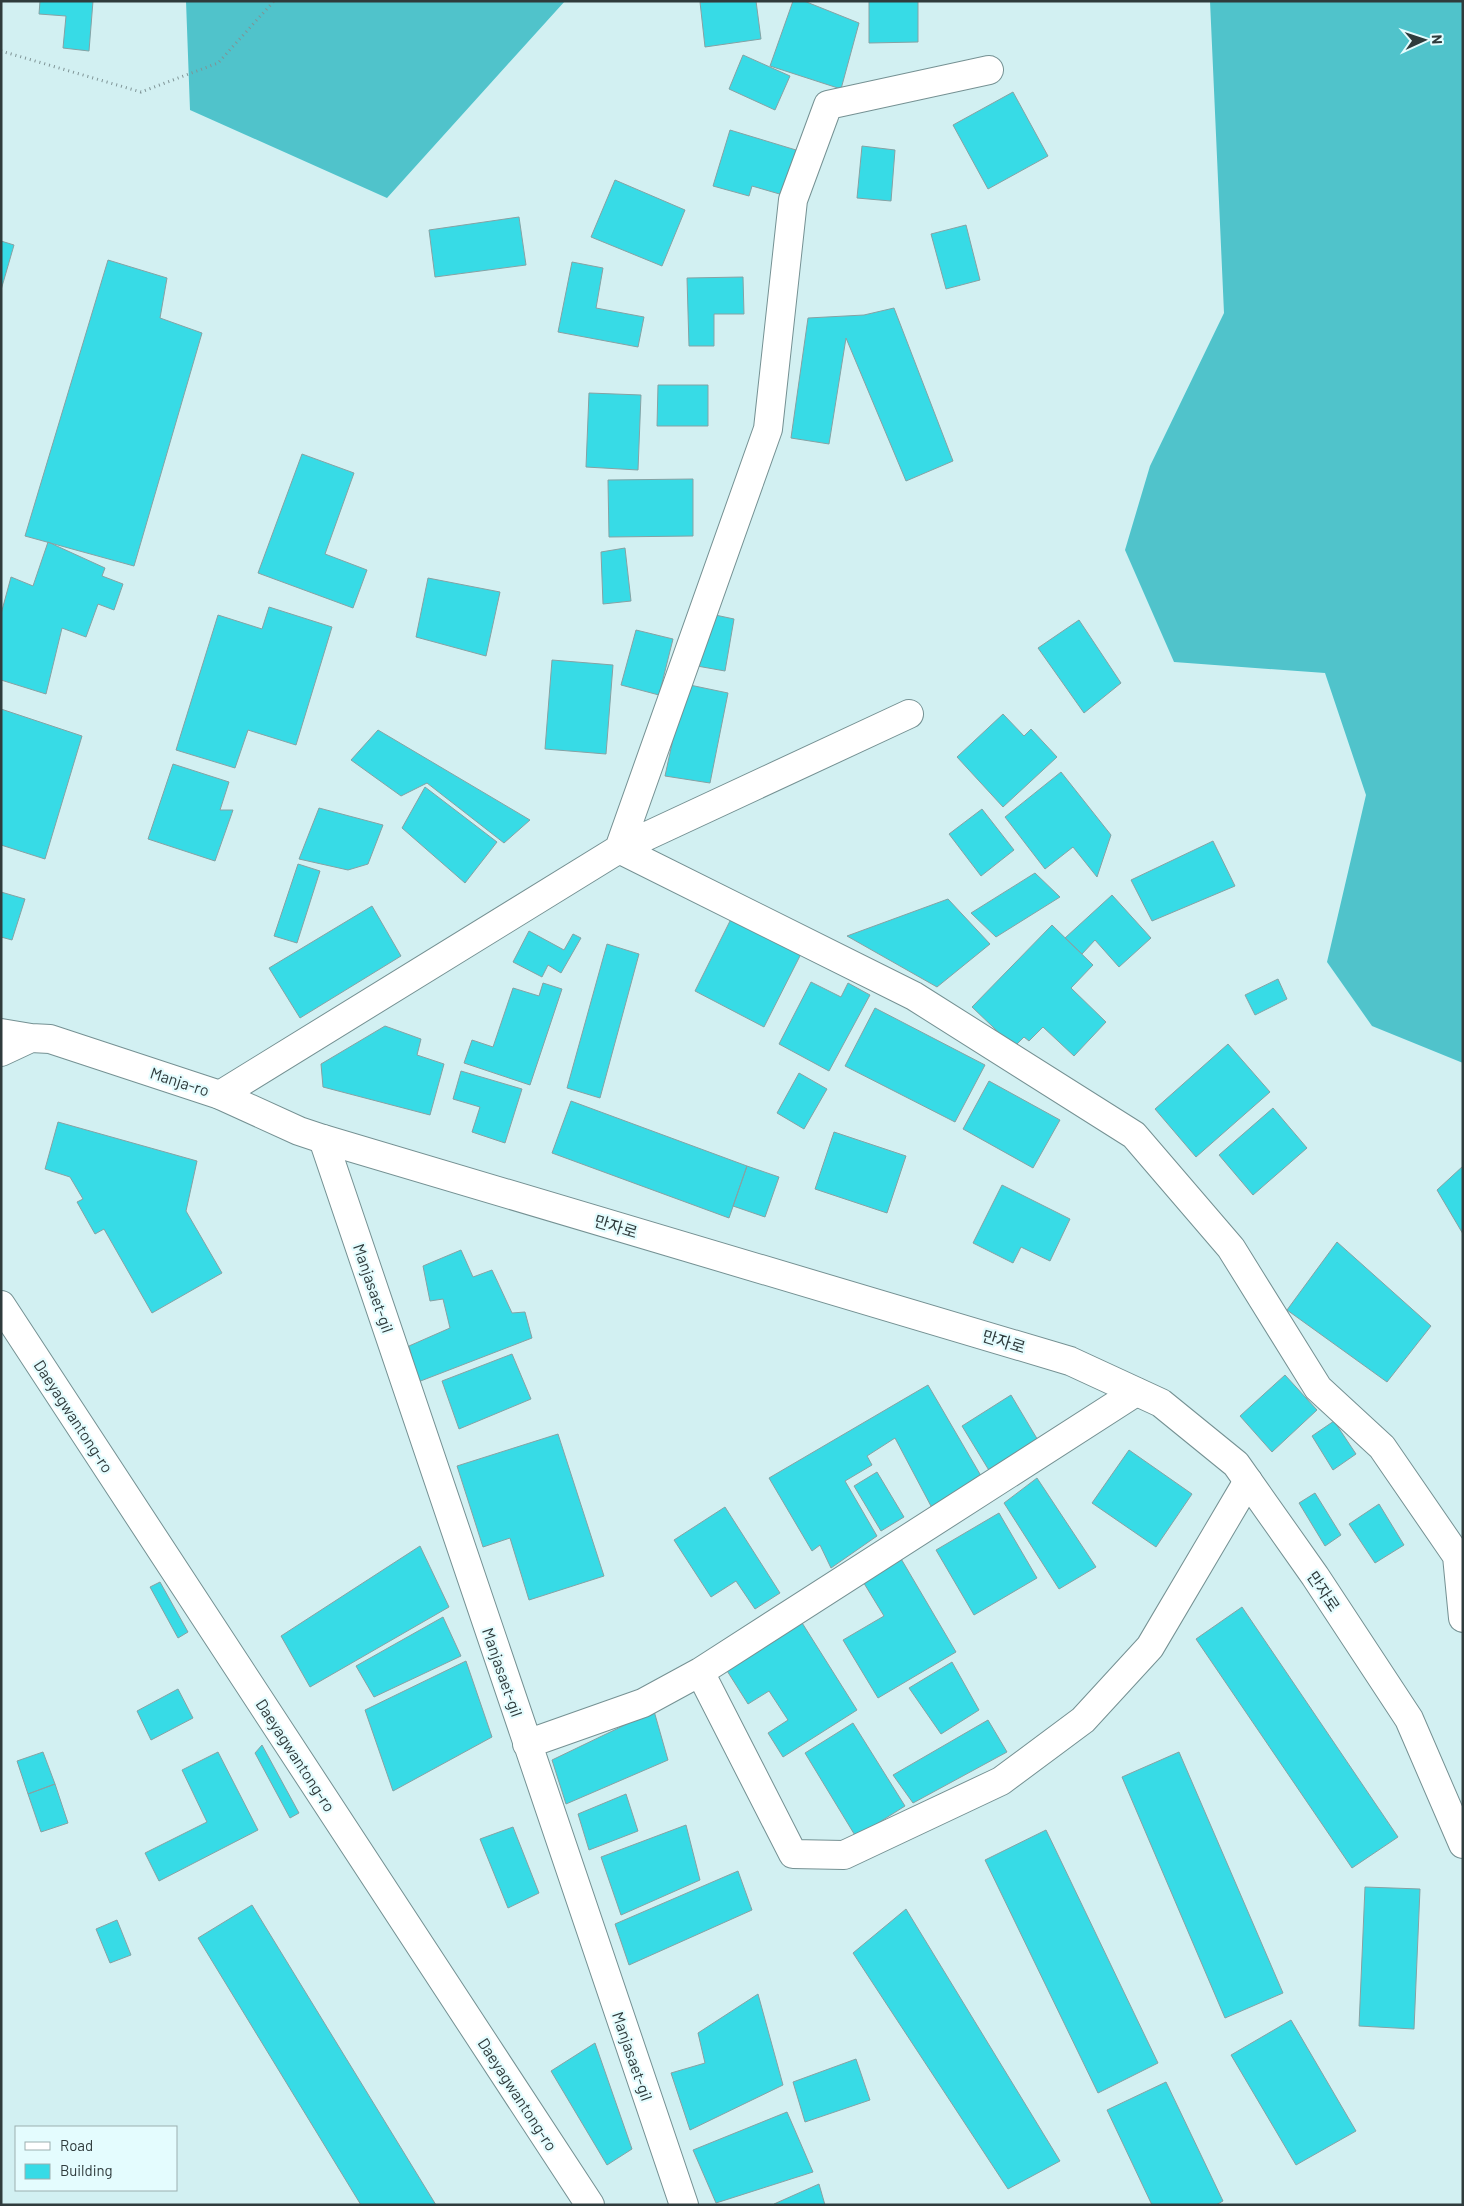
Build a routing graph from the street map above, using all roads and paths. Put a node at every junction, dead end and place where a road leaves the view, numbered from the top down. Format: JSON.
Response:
{"nodes":[{"id":1,"x":274,"y":1,"type":"edge"},
{"id":2,"x":1,"y":51,"type":"edge"},
{"id":3,"x":989,"y":70,"type":"dead end"},
{"id":4,"x":909,"y":714,"type":"dead end"},
{"id":5,"x":619,"y":849,"type":"junction"},
{"id":6,"x":1,"y":1033,"type":"edge"},
{"id":7,"x":31,"y":1038,"type":"junction"},
{"id":8,"x":1,"y":1052,"type":"edge"},
{"id":9,"x":220,"y":1094,"type":"junction"},
{"id":10,"x":324,"y":1139,"type":"junction"},
{"id":11,"x":1,"y":1305,"type":"edge"},
{"id":12,"x":1136,"y":1392,"type":"junction"},
{"id":13,"x":1248,"y":1481,"type":"junction"},
{"id":14,"x":1460,"y":1555,"type":"edge"},
{"id":15,"x":1463,"y":1618,"type":"edge"},
{"id":16,"x":700,"y":1672,"type":"junction"},
{"id":17,"x":527,"y":1744,"type":"junction"},
{"id":18,"x":1463,"y":1844,"type":"edge"},
{"id":19,"x":590,"y":2205,"type":"edge"},
{"id":20,"x":684,"y":2205,"type":"edge"}],
"edges":[{"from":1,"to":2,"type":"path"},
{"from":3,"to":5,"type":"street"},
{"from":4,"to":5,"type":"street"},
{"from":5,"to":9,"type":"street"},
{"from":5,"to":14,"type":"street"},
{"from":6,"to":7,"type":"street","name":"Manja-ro"},
{"from":7,"to":8,"type":"street"},
{"from":7,"to":9,"type":"street","name":"Manja-ro"},
{"from":9,"to":10,"type":"street","name":"Manja-ro"},
{"from":10,"to":12,"type":"street","name":"만자로"},
{"from":10,"to":17,"type":"street","name":"Manjasaet-gil"},
{"from":11,"to":19,"type":"street","name":"Daeyagwantong-ro"},
{"from":12,"to":13,"type":"street","name":"만자로"},
{"from":12,"to":16,"type":"street"},
{"from":13,"to":16,"type":"street"},
{"from":13,"to":18,"type":"street","name":"만자로"},
{"from":14,"to":15,"type":"street"},
{"from":16,"to":17,"type":"street"},
{"from":17,"to":20,"type":"street","name":"Manjasaet-gil"}]}
